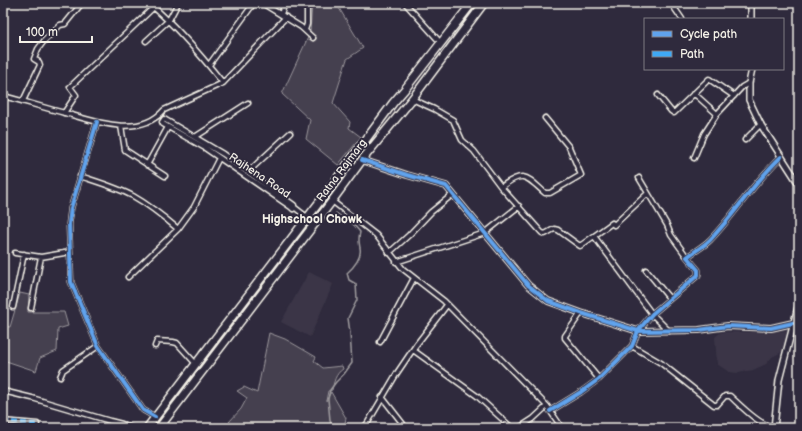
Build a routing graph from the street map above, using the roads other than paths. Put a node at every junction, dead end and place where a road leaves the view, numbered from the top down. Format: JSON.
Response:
{"nodes":[{"id":1,"x":82,"y":3,"type":"edge"},
{"id":2,"x":149,"y":3,"type":"edge"},
{"id":3,"x":178,"y":3,"type":"edge"},
{"id":4,"x":254,"y":3,"type":"edge"},
{"id":5,"x":262,"y":3,"type":"edge"},
{"id":6,"x":285,"y":3,"type":"edge"},
{"id":7,"x":307,"y":3,"type":"edge"},
{"id":8,"x":404,"y":3,"type":"edge"},
{"id":9,"x":472,"y":3,"type":"edge"},
{"id":10,"x":484,"y":3,"type":"edge"},
{"id":11,"x":671,"y":3,"type":"edge"},
{"id":12,"x":751,"y":3,"type":"edge"},
{"id":13,"x":154,"y":7,"type":"junction"},
{"id":14,"x":281,"y":14,"type":"junction"},
{"id":15,"x":286,"y":17,"type":"junction"},
{"id":16,"x":681,"y":18,"type":"edge"},
{"id":17,"x":751,"y":18,"type":"edge"},
{"id":18,"x":169,"y":20,"type":"junction"},
{"id":19,"x":305,"y":30,"type":"junction"},
{"id":20,"x":313,"y":38,"type":"dead end"},
{"id":21,"x":146,"y":41,"type":"dead end"},
{"id":22,"x":440,"y":42,"type":"junction"},
{"id":23,"x":209,"y":65,"type":"junction"},
{"id":24,"x":752,"y":70,"type":"edge"},
{"id":25,"x":223,"y":83,"type":"junction"},
{"id":26,"x":749,"y":84,"type":"junction"},
{"id":27,"x":693,"y":94,"type":"junction"},
{"id":28,"x":658,"y":95,"type":"dead end"},
{"id":29,"x":3,"y":96,"type":"edge"},
{"id":30,"x":734,"y":96,"type":"junction"},
{"id":31,"x":412,"y":99,"type":"junction"},
{"id":32,"x":23,"y":101,"type":"junction"},
{"id":33,"x":248,"y":103,"type":"dead end"},
{"id":34,"x":64,"y":113,"type":"junction"},
{"id":35,"x":717,"y":114,"type":"junction"},
{"id":36,"x":158,"y":117,"type":"junction"},
{"id":37,"x":545,"y":118,"type":"dead end"},
{"id":38,"x":163,"y":121,"type":"junction"},
{"id":39,"x":97,"y":122,"type":"junction"},
{"id":40,"x":761,"y":124,"type":"junction"},
{"id":41,"x":121,"y":126,"type":"junction"},
{"id":42,"x":168,"y":127,"type":"junction"},
{"id":43,"x":290,"y":133,"type":"dead end"},
{"id":44,"x":195,"y":137,"type":"junction"},
{"id":45,"x":745,"y":140,"type":"dead end"},
{"id":46,"x":206,"y":146,"type":"junction"},
{"id":47,"x":781,"y":157,"type":"junction"},
{"id":48,"x":219,"y":158,"type":"junction"},
{"id":49,"x":694,"y":158,"type":"dead end"},
{"id":50,"x":362,"y":160,"type":"junction"},
{"id":51,"x":147,"y":165,"type":"junction"},
{"id":52,"x":248,"y":172,"type":"junction"},
{"id":53,"x":80,"y":176,"type":"junction"},
{"id":54,"x":165,"y":176,"type":"dead end"},
{"id":55,"x":252,"y":178,"type":"junction"},
{"id":56,"x":639,"y":178,"type":"dead end"},
{"id":57,"x":799,"y":184,"type":"edge"},
{"id":58,"x":501,"y":187,"type":"junction"},
{"id":59,"x":648,"y":193,"type":"junction"},
{"id":60,"x":452,"y":195,"type":"junction"},
{"id":61,"x":332,"y":201,"type":"junction"},
{"id":62,"x":519,"y":206,"type":"junction"},
{"id":63,"x":307,"y":217,"type":"junction"},
{"id":64,"x":178,"y":229,"type":"junction"},
{"id":65,"x":485,"y":233,"type":"junction"},
{"id":66,"x":594,"y":236,"type":"junction"},
{"id":67,"x":70,"y":252,"type":"junction"},
{"id":68,"x":15,"y":253,"type":"dead end"},
{"id":69,"x":389,"y":253,"type":"junction"},
{"id":70,"x":24,"y":254,"type":"junction"},
{"id":71,"x":41,"y":256,"type":"junction"},
{"id":72,"x":687,"y":257,"type":"junction"},
{"id":73,"x":396,"y":262,"type":"junction"},
{"id":74,"x":646,"y":270,"type":"dead end"},
{"id":75,"x":128,"y":277,"type":"dead end"},
{"id":76,"x":414,"y":278,"type":"junction"},
{"id":77,"x":669,"y":298,"type":"junction"},
{"id":78,"x":799,"y":303,"type":"edge"},
{"id":79,"x":447,"y":305,"type":"junction"},
{"id":80,"x":13,"y":307,"type":"dead end"},
{"id":81,"x":31,"y":308,"type":"dead end"},
{"id":82,"x":580,"y":313,"type":"junction"},
{"id":83,"x":652,"y":314,"type":"junction"},
{"id":84,"x":793,"y":324,"type":"junction"},
{"id":85,"x":638,"y":331,"type":"junction"},
{"id":86,"x":669,"y":331,"type":"junction"},
{"id":87,"x":380,"y":342,"type":"dead end"},
{"id":88,"x":98,"y":346,"type":"junction"},
{"id":89,"x":155,"y":346,"type":"dead end"},
{"id":90,"x":632,"y":346,"type":"junction"},
{"id":91,"x":413,"y":350,"type":"junction"},
{"id":92,"x":196,"y":364,"type":"junction"},
{"id":93,"x":60,"y":377,"type":"dead end"},
{"id":94,"x":600,"y":379,"type":"junction"},
{"id":95,"x":3,"y":391,"type":"edge"},
{"id":96,"x":382,"y":397,"type":"junction"},
{"id":97,"x":547,"y":406,"type":"junction"},
{"id":98,"x":550,"y":411,"type":"junction"},
{"id":99,"x":155,"y":417,"type":"junction"},
{"id":100,"x":3,"y":421,"type":"edge"},
{"id":101,"x":37,"y":424,"type":"dead end"},
{"id":102,"x":774,"y":427,"type":"edge"},
{"id":103,"x":132,"y":428,"type":"edge"},
{"id":104,"x":147,"y":428,"type":"edge"},
{"id":105,"x":159,"y":428,"type":"edge"},
{"id":106,"x":363,"y":428,"type":"edge"},
{"id":107,"x":404,"y":428,"type":"edge"},
{"id":108,"x":512,"y":428,"type":"edge"},
{"id":109,"x":519,"y":428,"type":"edge"},
{"id":110,"x":562,"y":428,"type":"edge"}],
"edges":[{"from":1,"to":32,"type":"street"},
{"from":2,"to":13,"type":"street"},
{"from":3,"to":18,"type":"street"},
{"from":4,"to":23,"type":"street"},
{"from":5,"to":14,"type":"street"},
{"from":6,"to":14,"type":"street"},
{"from":7,"to":19,"type":"street"},
{"from":8,"to":22,"type":"street"},
{"from":9,"to":22,"type":"highway","name":"Ratna Rajmarg"},
{"from":10,"to":31,"type":"highway","name":"Ratna Rajmarg"},
{"from":11,"to":16,"type":"street"},
{"from":12,"to":17,"type":"street"},
{"from":13,"to":18,"type":"street"},
{"from":13,"to":34,"type":"street"},
{"from":14,"to":15,"type":"street"},
{"from":15,"to":19,"type":"street"},
{"from":15,"to":25,"type":"street"},
{"from":18,"to":21,"type":"street"},
{"from":18,"to":23,"type":"street"},
{"from":19,"to":20,"type":"street"},
{"from":22,"to":63,"type":"highway","name":"Ratna Rajmarg"},
{"from":23,"to":25,"type":"street"},
{"from":24,"to":26,"type":"street"},
{"from":25,"to":36,"type":"street"},
{"from":26,"to":30,"type":"street"},
{"from":26,"to":40,"type":"street"},
{"from":27,"to":28,"type":"street"},
{"from":27,"to":30,"type":"street"},
{"from":27,"to":35,"type":"street"},
{"from":29,"to":32,"type":"street"},
{"from":30,"to":35,"type":"street"},
{"from":31,"to":50,"type":"highway","name":"Ratna Rajmarg"},
{"from":31,"to":58,"type":"street"},
{"from":32,"to":34,"type":"street"},
{"from":33,"to":44,"type":"street"},
{"from":34,"to":39,"type":"street"},
{"from":35,"to":49,"type":"street"},
{"from":36,"to":38,"type":"street"},
{"from":36,"to":41,"type":"street"},
{"from":37,"to":58,"type":"street"},
{"from":38,"to":42,"type":"street","name":"Rajhena Road"},
{"from":38,"to":44,"type":"street","name":"Rajhena Road"},
{"from":39,"to":41,"type":"street"},
{"from":39,"to":53,"type":"street"},
{"from":40,"to":45,"type":"street"},
{"from":40,"to":47,"type":"street"},
{"from":41,"to":51,"type":"street"},
{"from":42,"to":46,"type":"street","name":"Rajhena Road"},
{"from":42,"to":51,"type":"street"},
{"from":43,"to":52,"type":"street"},
{"from":44,"to":46,"type":"street","name":"Rajhena Road"},
{"from":46,"to":48,"type":"street","name":"Rajhena Road"},
{"from":46,"to":52,"type":"street","name":"Rajhena Road"},
{"from":47,"to":57,"type":"street"},
{"from":47,"to":72,"type":"street"},
{"from":48,"to":55,"type":"street","name":"Rajhena Road"},
{"from":48,"to":64,"type":"street"},
{"from":50,"to":60,"type":"street"},
{"from":50,"to":61,"type":"highway","name":"Ratna Rajmarg"},
{"from":51,"to":54,"type":"street"},
{"from":52,"to":55,"type":"street","name":"Rajhena Road"},
{"from":53,"to":64,"type":"street"},
{"from":53,"to":67,"type":"street"},
{"from":55,"to":63,"type":"street","name":"Rajhena Road"},
{"from":56,"to":59,"type":"street"},
{"from":58,"to":62,"type":"street"},
{"from":59,"to":66,"type":"street"},
{"from":59,"to":72,"type":"street"},
{"from":60,"to":65,"type":"street"},
{"from":60,"to":69,"type":"street"},
{"from":61,"to":69,"type":"street"},
{"from":61,"to":105,"type":"highway","name":"Ratna Rajmarg"},
{"from":62,"to":65,"type":"street"},
{"from":62,"to":66,"type":"street"},
{"from":63,"to":92,"type":"highway","name":"Ratna Rajmarg"},
{"from":64,"to":75,"type":"street"},
{"from":65,"to":73,"type":"street"},
{"from":65,"to":82,"type":"street"},
{"from":66,"to":83,"type":"street"},
{"from":67,"to":71,"type":"street"},
{"from":67,"to":88,"type":"street"},
{"from":68,"to":70,"type":"street"},
{"from":69,"to":73,"type":"street"},
{"from":70,"to":71,"type":"street"},
{"from":70,"to":80,"type":"street"},
{"from":71,"to":81,"type":"street"},
{"from":72,"to":77,"type":"street"},
{"from":73,"to":76,"type":"street"},
{"from":74,"to":77,"type":"street"},
{"from":76,"to":79,"type":"street"},
{"from":76,"to":87,"type":"street"},
{"from":77,"to":83,"type":"street"},
{"from":78,"to":84,"type":"street"},
{"from":79,"to":91,"type":"street"},
{"from":79,"to":97,"type":"street"},
{"from":82,"to":85,"type":"street"},
{"from":82,"to":94,"type":"street"},
{"from":83,"to":85,"type":"street"},
{"from":83,"to":86,"type":"street"},
{"from":84,"to":86,"type":"street"},
{"from":84,"to":102,"type":"street"},
{"from":85,"to":86,"type":"street"},
{"from":85,"to":90,"type":"street"},
{"from":88,"to":93,"type":"street"},
{"from":88,"to":99,"type":"street"},
{"from":89,"to":92,"type":"street"},
{"from":90,"to":94,"type":"street"},
{"from":90,"to":102,"type":"street"},
{"from":91,"to":96,"type":"street"},
{"from":91,"to":108,"type":"street"},
{"from":92,"to":99,"type":"highway","name":"Ratna Rajmarg"},
{"from":94,"to":98,"type":"street"},
{"from":95,"to":103,"type":"street"},
{"from":96,"to":106,"type":"street"},
{"from":96,"to":107,"type":"street"},
{"from":97,"to":98,"type":"street"},
{"from":97,"to":109,"type":"street"},
{"from":98,"to":110,"type":"street"},
{"from":99,"to":104,"type":"highway","name":"Ratna Rajmarg"},
{"from":100,"to":101,"type":"street"}]}
